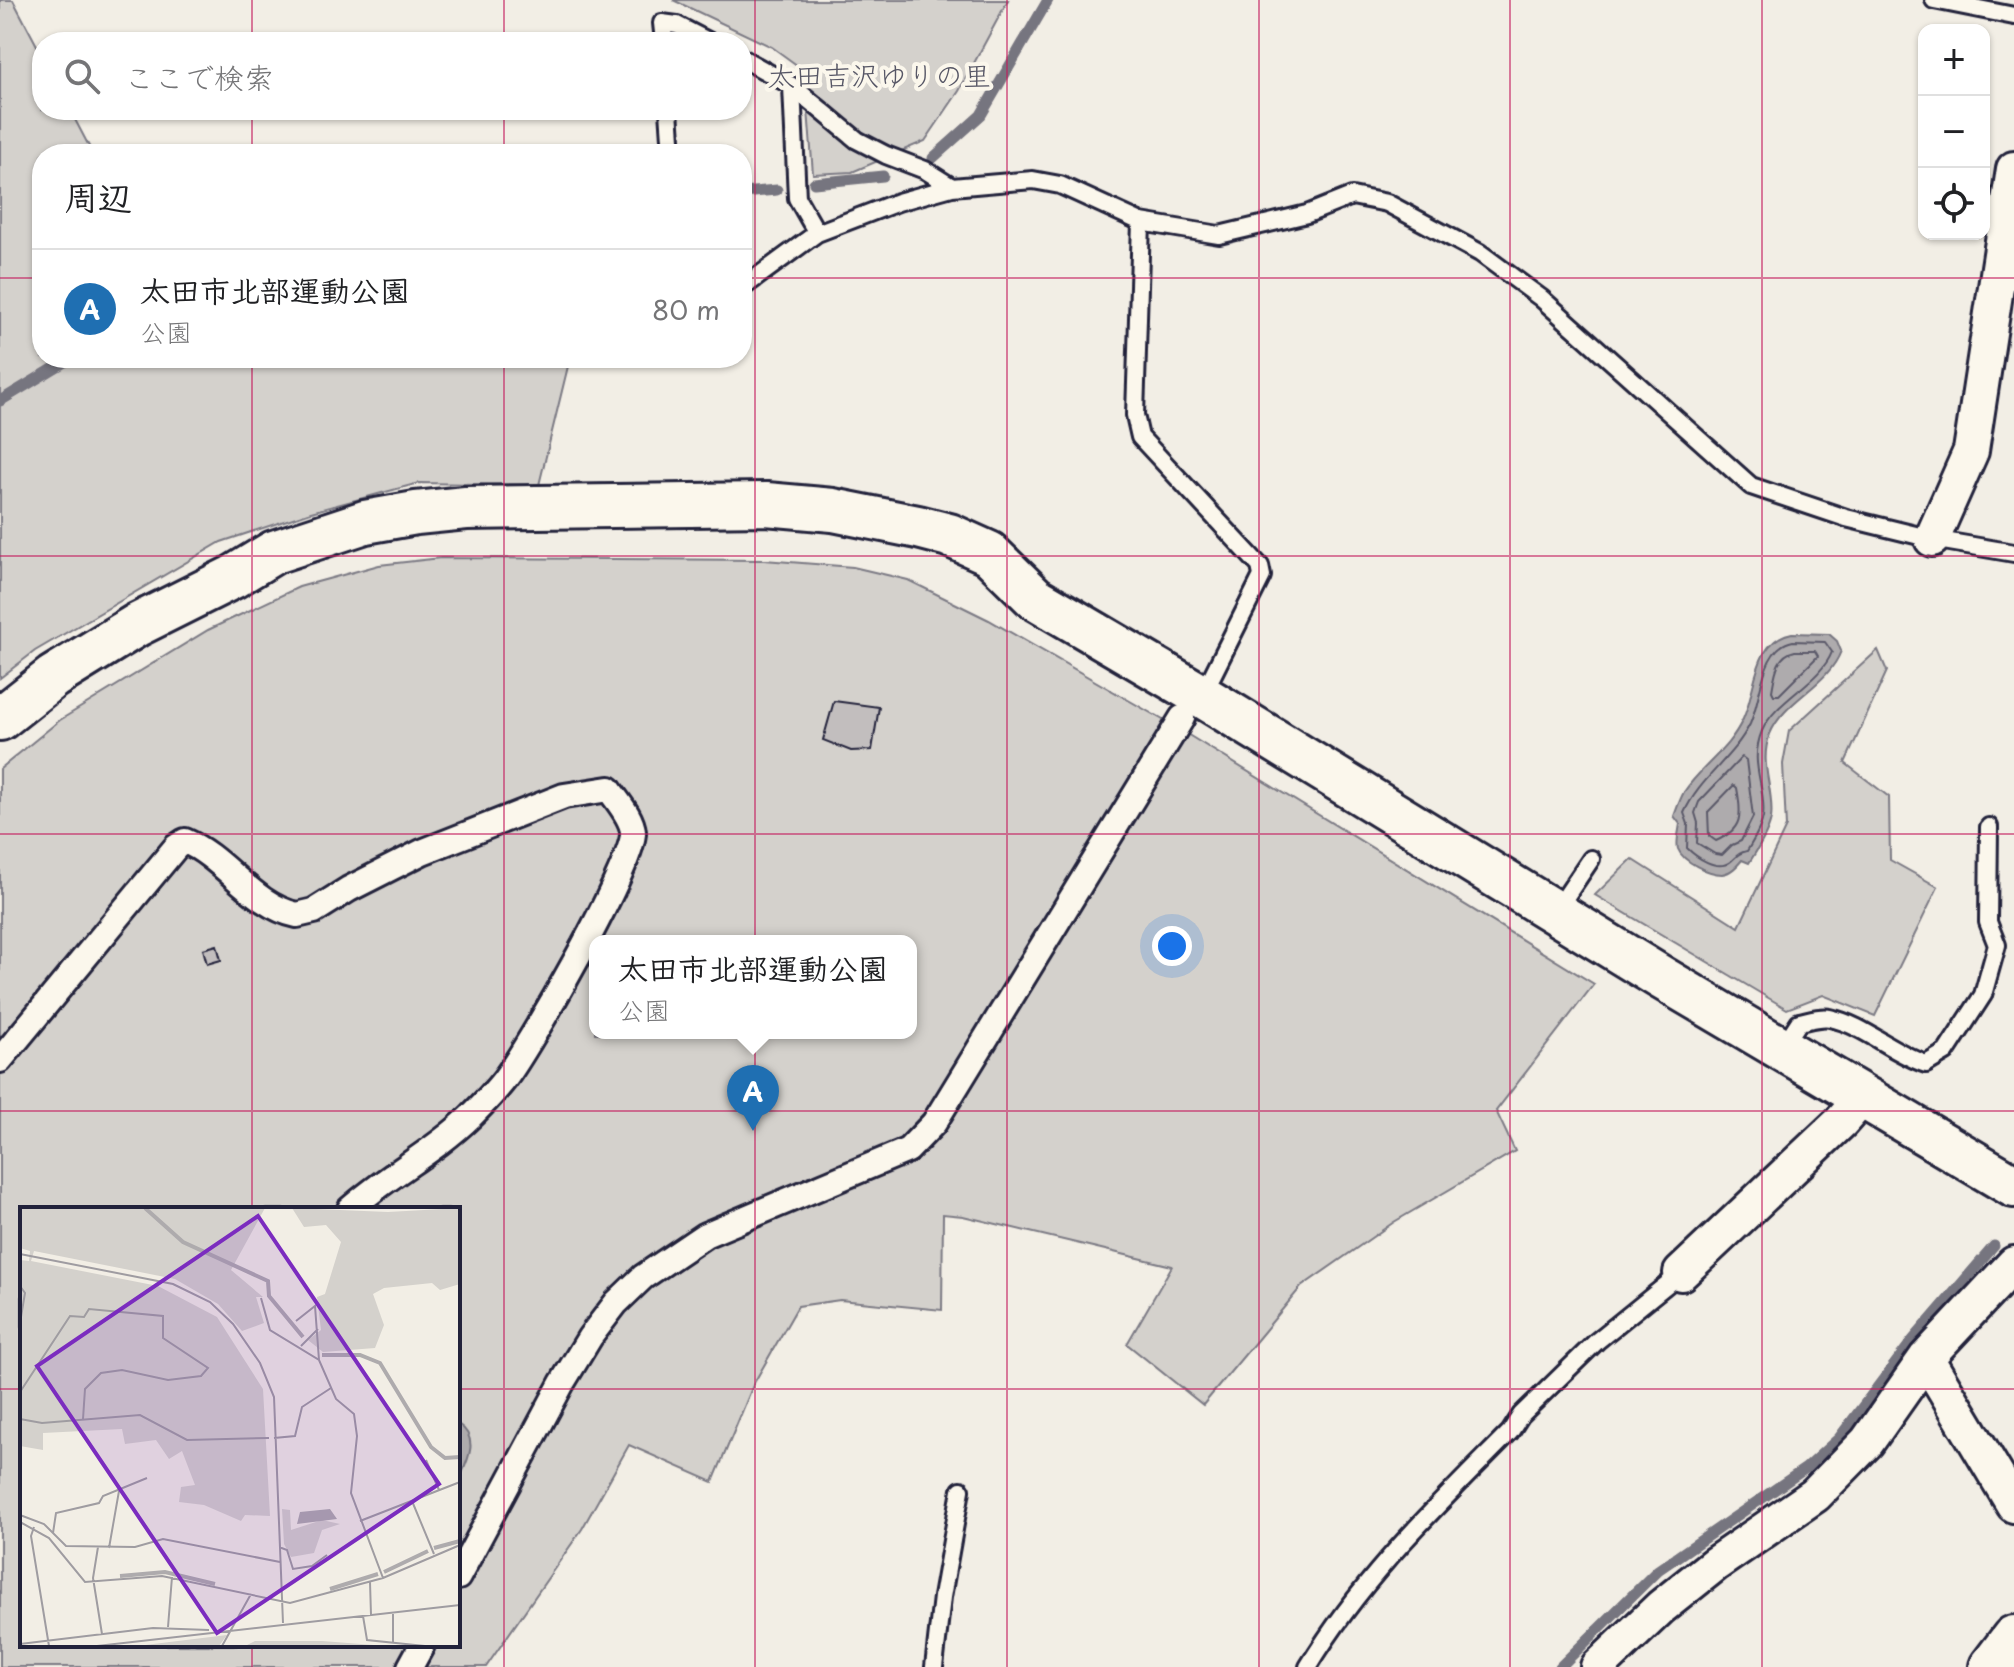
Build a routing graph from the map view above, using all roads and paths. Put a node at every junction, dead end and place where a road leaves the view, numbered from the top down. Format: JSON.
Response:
{"nodes":[{"id":1,"x":1934,"y":0,"type":"edge"},
{"id":2,"x":2014,"y":16,"type":"edge"},
{"id":3,"x":663,"y":32,"type":"edge"},
{"id":4,"x":691,"y":32,"type":"edge"},
{"id":5,"x":752,"y":64,"type":"edge"},
{"id":6,"x":792,"y":86,"type":"junction"},
{"id":7,"x":670,"y":120,"type":"edge"},
{"id":8,"x":671,"y":144,"type":"edge"},
{"id":9,"x":952,"y":187,"type":"junction"},
{"id":10,"x":2012,"y":188,"type":"edge"},
{"id":11,"x":1141,"y":222,"type":"junction"},
{"id":12,"x":817,"y":233,"type":"junction"},
{"id":13,"x":752,"y":281,"type":"edge"},
{"id":14,"x":1932,"y":539,"type":"junction"},
{"id":15,"x":2014,"y":553,"type":"edge"},
{"id":16,"x":1192,"y":707,"type":"junction"},
{"id":17,"x":0,"y":719,"type":"edge"},
{"id":18,"x":1989,"y":827,"type":"dead end"},
{"id":19,"x":1591,"y":859,"type":"dead end"},
{"id":20,"x":1556,"y":911,"type":"junction"},
{"id":21,"x":1782,"y":1048,"type":"junction"},
{"id":22,"x":0,"y":1060,"type":"edge"},
{"id":23,"x":1863,"y":1097,"type":"junction"},
{"id":24,"x":2014,"y":1186,"type":"edge"},
{"id":25,"x":352,"y":1207,"type":"edge"},
{"id":26,"x":2014,"y":1264,"type":"edge"},
{"id":27,"x":1681,"y":1273,"type":"joint"},
{"id":28,"x":1926,"y":1358,"type":"junction"},
{"id":29,"x":961,"y":1490,"type":"dead end"},
{"id":30,"x":2014,"y":1505,"type":"edge"},
{"id":31,"x":460,"y":1573,"type":"edge"},
{"id":32,"x":2014,"y":1638,"type":"edge"},
{"id":33,"x":421,"y":1647,"type":"edge"},
{"id":34,"x":2014,"y":1650,"type":"edge"},
{"id":35,"x":410,"y":1667,"type":"edge"},
{"id":36,"x":934,"y":1667,"type":"edge"},
{"id":37,"x":1308,"y":1667,"type":"edge"},
{"id":38,"x":1598,"y":1667,"type":"edge"},
{"id":39,"x":1992,"y":1667,"type":"edge"},
{"id":40,"x":2005,"y":1667,"type":"edge"}],
"edges":[{"from":1,"to":2,"type":"lane"},
{"from":3,"to":4,"type":"lane"},
{"from":5,"to":6,"type":"lane"},
{"from":6,"to":9,"type":"lane"},
{"from":6,"to":12,"type":"lane"},
{"from":7,"to":8,"type":"lane"},
{"from":9,"to":11,"type":"lane"},
{"from":9,"to":12,"type":"lane"},
{"from":10,"to":14,"type":"street"},
{"from":11,"to":14,"type":"lane"},
{"from":11,"to":16,"type":"lane"},
{"from":12,"to":13,"type":"lane"},
{"from":14,"to":15,"type":"lane"},
{"from":16,"to":17,"type":"street"},
{"from":16,"to":20,"type":"street"},
{"from":16,"to":31,"type":"street"},
{"from":18,"to":21,"type":"lane"},
{"from":19,"to":20,"type":"lane"},
{"from":20,"to":21,"type":"street"},
{"from":21,"to":23,"type":"street"},
{"from":22,"to":25,"type":"street"},
{"from":23,"to":24,"type":"street"},
{"from":23,"to":27,"type":"street"},
{"from":26,"to":28,"type":"street"},
{"from":27,"to":37,"type":"lane"},
{"from":28,"to":30,"type":"street"},
{"from":28,"to":38,"type":"street"},
{"from":29,"to":36,"type":"lane"},
{"from":32,"to":39,"type":"main road"},
{"from":33,"to":35,"type":"street"},
{"from":34,"to":40,"type":"main road"}]}
